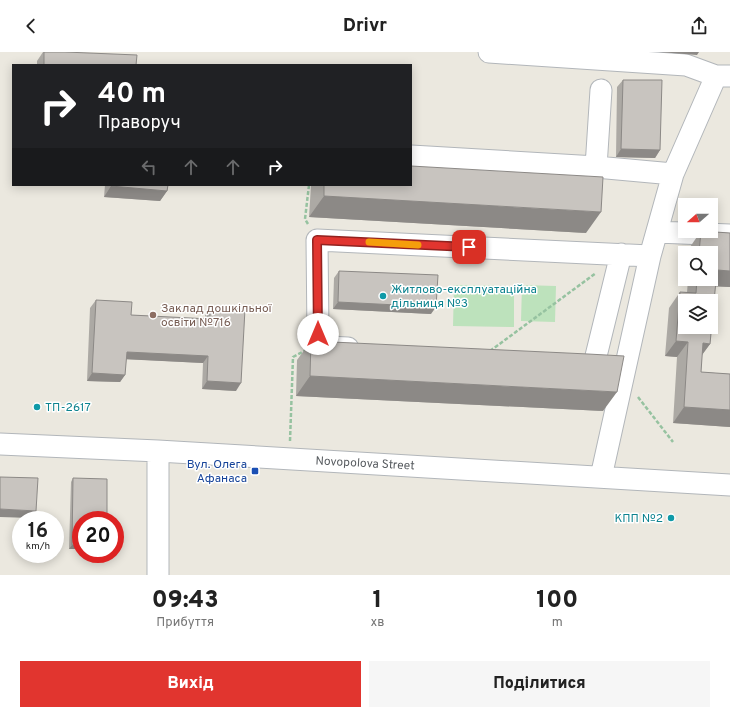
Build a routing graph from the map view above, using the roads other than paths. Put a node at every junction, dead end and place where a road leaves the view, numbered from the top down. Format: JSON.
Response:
{"nodes":[{"id":1,"x":489,"y":52,"type":"edge"},
{"id":2,"x":723,"y":76,"type":"edge"},
{"id":3,"x":601,"y":90,"type":"dead end"},
{"id":4,"x":412,"y":156,"type":"edge"},
{"id":5,"x":596,"y":167,"type":"junction"},
{"id":6,"x":674,"y":174,"type":"junction"},
{"id":7,"x":657,"y":232,"type":"junction"},
{"id":8,"x":730,"y":235,"type":"edge"},
{"id":9,"x":621,"y":254,"type":"junction"},
{"id":10,"x":650,"y":256,"type":"junction"},
{"id":11,"x":365,"y":349,"type":"edge"},
{"id":12,"x":624,"y":368,"type":"junction"},
{"id":13,"x":0,"y":444,"type":"edge"},
{"id":14,"x":158,"y":451,"type":"junction"},
{"id":15,"x":602,"y":477,"type":"junction"},
{"id":16,"x":730,"y":485,"type":"edge"},
{"id":17,"x":158,"y":575,"type":"edge"}],
"edges":[{"from":1,"to":2,"type":"street"},
{"from":2,"to":6,"type":"street"},
{"from":3,"to":5,"type":"street"},
{"from":4,"to":5,"type":"street"},
{"from":5,"to":6,"type":"street"},
{"from":6,"to":7,"type":"street"},
{"from":7,"to":8,"type":"street"},
{"from":7,"to":10,"type":"street"},
{"from":9,"to":10,"type":"street"},
{"from":9,"to":11,"type":"street"},
{"from":9,"to":12,"type":"street"},
{"from":10,"to":12,"type":"street"},
{"from":12,"to":15,"type":"street"},
{"from":13,"to":14,"type":"street","name":"Novopolova Street"},
{"from":14,"to":15,"type":"street","name":"Novopolova Street"},
{"from":14,"to":17,"type":"street"},
{"from":15,"to":16,"type":"street","name":"Novopolova Street"}]}
